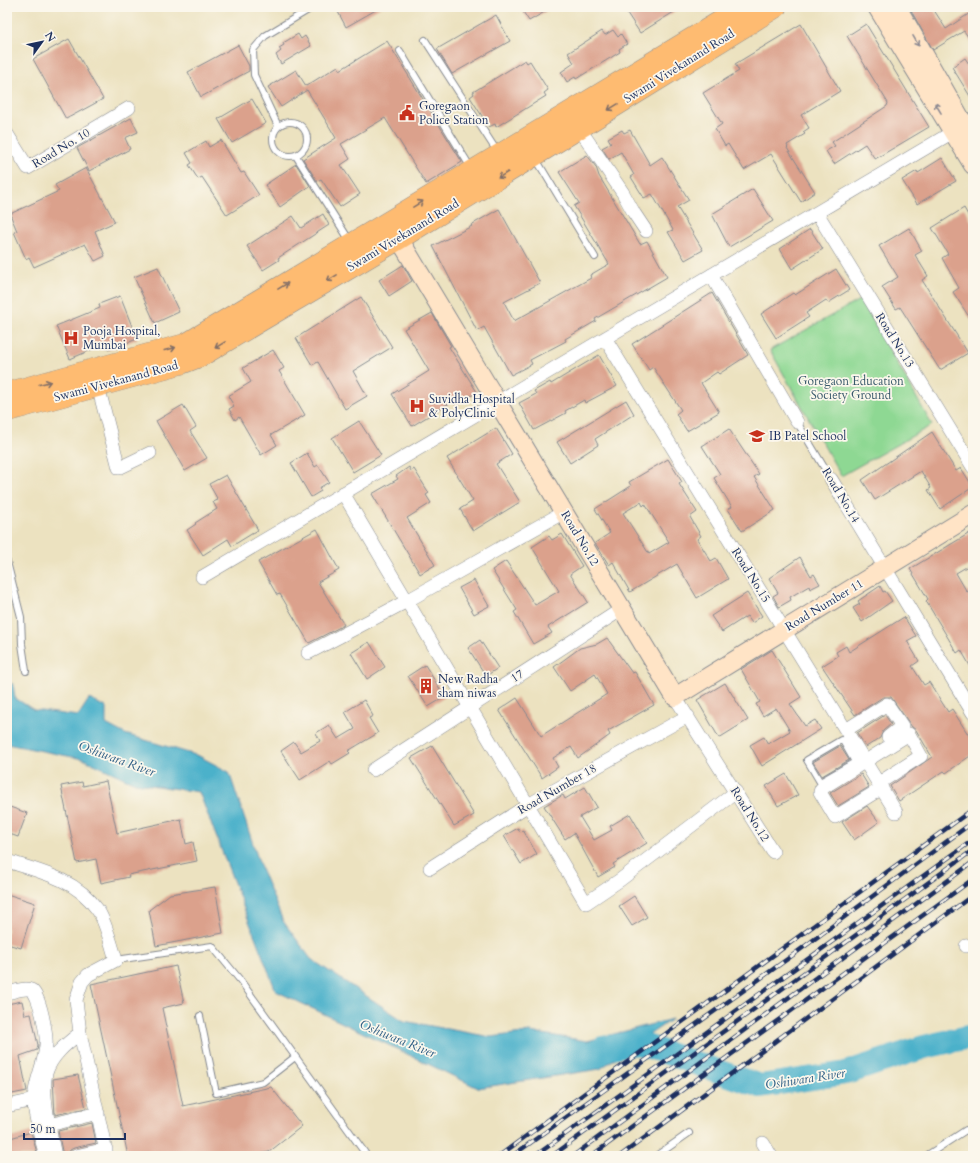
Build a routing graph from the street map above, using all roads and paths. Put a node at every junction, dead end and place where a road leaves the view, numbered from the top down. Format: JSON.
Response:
{"nodes":[{"id":1,"x":313,"y":7,"type":"edge"},
{"id":2,"x":744,"y":7,"type":"edge"},
{"id":3,"x":877,"y":7,"type":"edge"},
{"id":4,"x":897,"y":7,"type":"edge"},
{"id":5,"x":768,"y":9,"type":"edge"},
{"id":6,"x":425,"y":40,"type":"dead end"},
{"id":7,"x":400,"y":51,"type":"dead end"},
{"id":8,"x":129,"y":108,"type":"dead end"},
{"id":9,"x":278,"y":126,"type":"junction"},
{"id":10,"x":579,"y":128,"type":"junction"},
{"id":11,"x":966,"y":129,"type":"edge"},
{"id":12,"x":7,"y":134,"type":"edge"},
{"id":13,"x":499,"y":155,"type":"junction"},
{"id":14,"x":296,"y":156,"type":"junction"},
{"id":15,"x":534,"y":156,"type":"junction"},
{"id":16,"x":973,"y":165,"type":"edge"},
{"id":17,"x":473,"y":171,"type":"junction"},
{"id":18,"x":817,"y":213,"type":"junction"},
{"id":19,"x":394,"y":230,"type":"junction"},
{"id":20,"x":646,"y":230,"type":"dead end"},
{"id":21,"x":352,"y":244,"type":"junction"},
{"id":22,"x":595,"y":257,"type":"dead end"},
{"id":23,"x":711,"y":275,"type":"junction"},
{"id":24,"x":605,"y":338,"type":"junction"},
{"id":25,"x":127,"y":369,"type":"junction"},
{"id":26,"x":98,"y":386,"type":"junction"},
{"id":27,"x":7,"y":393,"type":"edge"},
{"id":28,"x":498,"y":402,"type":"junction"},
{"id":29,"x":7,"y":411,"type":"edge"},
{"id":30,"x":797,"y":422,"type":"joint"},
{"id":31,"x":150,"y":453,"type":"dead end"},
{"id":32,"x":973,"y":467,"type":"edge"},
{"id":33,"x":831,"y":479,"type":"joint"},
{"id":34,"x":343,"y":493,"type":"junction"},
{"id":35,"x":564,"y":512,"type":"junction"},
{"id":36,"x":973,"y":514,"type":"edge"},
{"id":37,"x":7,"y":562,"type":"edge"},
{"id":38,"x":885,"y":568,"type":"junction"},
{"id":39,"x":202,"y":578,"type":"dead end"},
{"id":40,"x":407,"y":601,"type":"junction"},
{"id":41,"x":622,"y":609,"type":"junction"},
{"id":42,"x":784,"y":630,"type":"junction"},
{"id":43,"x":308,"y":653,"type":"dead end"},
{"id":44,"x":26,"y":671,"type":"dead end"},
{"id":45,"x":675,"y":697,"type":"junction"},
{"id":46,"x":470,"y":706,"type":"junction"},
{"id":47,"x":973,"y":713,"type":"edge"},
{"id":48,"x":688,"y":716,"type":"junction"},
{"id":49,"x":849,"y":728,"type":"junction"},
{"id":50,"x":861,"y":755,"type":"junction"},
{"id":51,"x":373,"y":770,"type":"dead end"},
{"id":52,"x":880,"y":786,"type":"junction"},
{"id":53,"x":736,"y":792,"type":"junction"},
{"id":54,"x":528,"y":805,"type":"junction"},
{"id":55,"x":896,"y":812,"type":"dead end"},
{"id":56,"x":774,"y":852,"type":"dead end"},
{"id":57,"x":7,"y":861,"type":"edge"},
{"id":58,"x":430,"y":868,"type":"dead end"},
{"id":59,"x":116,"y":960,"type":"junction"},
{"id":60,"x":7,"y":993,"type":"edge"},
{"id":61,"x":200,"y":1016,"type":"dead end"},
{"id":62,"x":80,"y":1033,"type":"junction"},
{"id":63,"x":295,"y":1057,"type":"junction"},
{"id":64,"x":34,"y":1100,"type":"junction"},
{"id":65,"x":7,"y":1106,"type":"edge"},
{"id":66,"x":98,"y":1113,"type":"junction"},
{"id":67,"x":49,"y":1125,"type":"junction"},
{"id":68,"x":689,"y":1133,"type":"dead end"},
{"id":69,"x":973,"y":1133,"type":"edge"},
{"id":70,"x":763,"y":1143,"type":"dead end"},
{"id":71,"x":106,"y":1152,"type":"edge"},
{"id":72,"x":46,"y":1156,"type":"edge"},
{"id":73,"x":55,"y":1156,"type":"edge"},
{"id":74,"x":76,"y":1156,"type":"edge"},
{"id":75,"x":361,"y":1156,"type":"edge"},
{"id":76,"x":656,"y":1156,"type":"edge"},
{"id":77,"x":771,"y":1156,"type":"edge"},
{"id":78,"x":926,"y":1156,"type":"edge"}],
"edges":[{"from":1,"to":9,"type":"lane"},
{"from":2,"to":13,"type":"main road","name":"Swami Vivekanand Road"},
{"from":11,"to":3,"type":"street","one_way":true},
{"from":4,"to":11,"type":"street","one_way":true},
{"from":5,"to":10,"type":"main road","name":"Swami Vivekanand Road","one_way":true},
{"from":6,"to":13,"type":"lane"},
{"from":7,"to":17,"type":"lane"},
{"from":8,"to":12,"type":"street","name":"Road No. 10"},
{"from":9,"to":14,"type":"lane"},
{"from":9,"to":14,"type":"lane"},
{"from":10,"to":15,"type":"main road","name":"Swami Vivekanand Road"},
{"from":10,"to":20,"type":"street"},
{"from":11,"to":16,"type":"street"},
{"from":11,"to":18,"type":"street"},
{"from":13,"to":17,"type":"main road","name":"Swami Vivekanand Road"},
{"from":14,"to":21,"type":"lane"},
{"from":15,"to":19,"type":"main road","name":"Swami Vivekanand Road","one_way":true},
{"from":15,"to":22,"type":"lane"},
{"from":19,"to":17,"type":"main road","name":"Swami Vivekanand Road","one_way":true},
{"from":18,"to":23,"type":"street"},
{"from":18,"to":32,"type":"street","name":"Road No.13"},
{"from":19,"to":21,"type":"main road","name":"Swami Vivekanand Road"},
{"from":19,"to":25,"type":"main road","name":"Swami Vivekanand Road","one_way":true},
{"from":19,"to":28,"type":"street","name":"Road No.12"},
{"from":25,"to":21,"type":"main road","name":"Swami Vivekanand Road","one_way":true},
{"from":23,"to":24,"type":"street"},
{"from":23,"to":30,"type":"street","name":"Road No.14"},
{"from":24,"to":28,"type":"street"},
{"from":24,"to":42,"type":"street","name":"Road No.15"},
{"from":25,"to":26,"type":"main road","name":"Swami Vivekanand Road"},
{"from":27,"to":25,"type":"main road","name":"Swami Vivekanand Road","one_way":true},
{"from":26,"to":29,"type":"main road","name":"Swami Vivekanand Road"},
{"from":26,"to":31,"type":"street"},
{"from":28,"to":34,"type":"street"},
{"from":28,"to":35,"type":"street","name":"Road No.12"},
{"from":30,"to":33,"type":"lane","name":"Road No.14"},
{"from":33,"to":38,"type":"street","name":"Road No.14"},
{"from":34,"to":39,"type":"street"},
{"from":34,"to":40,"type":"street"},
{"from":35,"to":40,"type":"street"},
{"from":35,"to":41,"type":"street","name":"Road No.12"},
{"from":36,"to":38,"type":"street","name":"Road Number 11"},
{"from":37,"to":44,"type":"lane"},
{"from":38,"to":42,"type":"street","name":"Road Number 11"},
{"from":38,"to":47,"type":"street","name":"Road No.14"},
{"from":40,"to":43,"type":"street"},
{"from":40,"to":46,"type":"street"},
{"from":41,"to":45,"type":"street","name":"Road No.12"},
{"from":41,"to":46,"type":"street","name":"17"},
{"from":42,"to":45,"type":"street","name":"Road Number 11"},
{"from":42,"to":49,"type":"street","name":"Road No.15"},
{"from":45,"to":48,"type":"street","name":"Road No.12"},
{"from":46,"to":51,"type":"street","name":"17"},
{"from":46,"to":54,"type":"street"},
{"from":48,"to":53,"type":"street","name":"Road No.12"},
{"from":48,"to":54,"type":"street","name":"Road Number 18"},
{"from":49,"to":50,"type":"street","name":"Road No.15"},
{"from":49,"to":50,"type":"street"},
{"from":50,"to":50,"type":"lane"},
{"from":50,"to":52,"type":"street","name":"Road No.15"},
{"from":50,"to":52,"type":"street"},
{"from":50,"to":52,"type":"street"},
{"from":52,"to":55,"type":"street","name":"Road No.15"},
{"from":53,"to":54,"type":"street"},
{"from":53,"to":56,"type":"street","name":"Road No.12"},
{"from":54,"to":58,"type":"street","name":"Road Number 18"},
{"from":57,"to":59,"type":"street"},
{"from":59,"to":62,"type":"street"},
{"from":59,"to":63,"type":"lane"},
{"from":60,"to":64,"type":"street"},
{"from":61,"to":63,"type":"lane"},
{"from":62,"to":66,"type":"street"},
{"from":62,"to":67,"type":"street"},
{"from":63,"to":75,"type":"lane"},
{"from":64,"to":65,"type":"street"},
{"from":64,"to":72,"type":"street"},
{"from":66,"to":67,"type":"street"},
{"from":66,"to":71,"type":"street"},
{"from":67,"to":73,"type":"street"},
{"from":68,"to":76,"type":"lane"},
{"from":69,"to":78,"type":"lane"},
{"from":70,"to":77,"type":"street"},
{"from":71,"to":74,"type":"street"}]}
